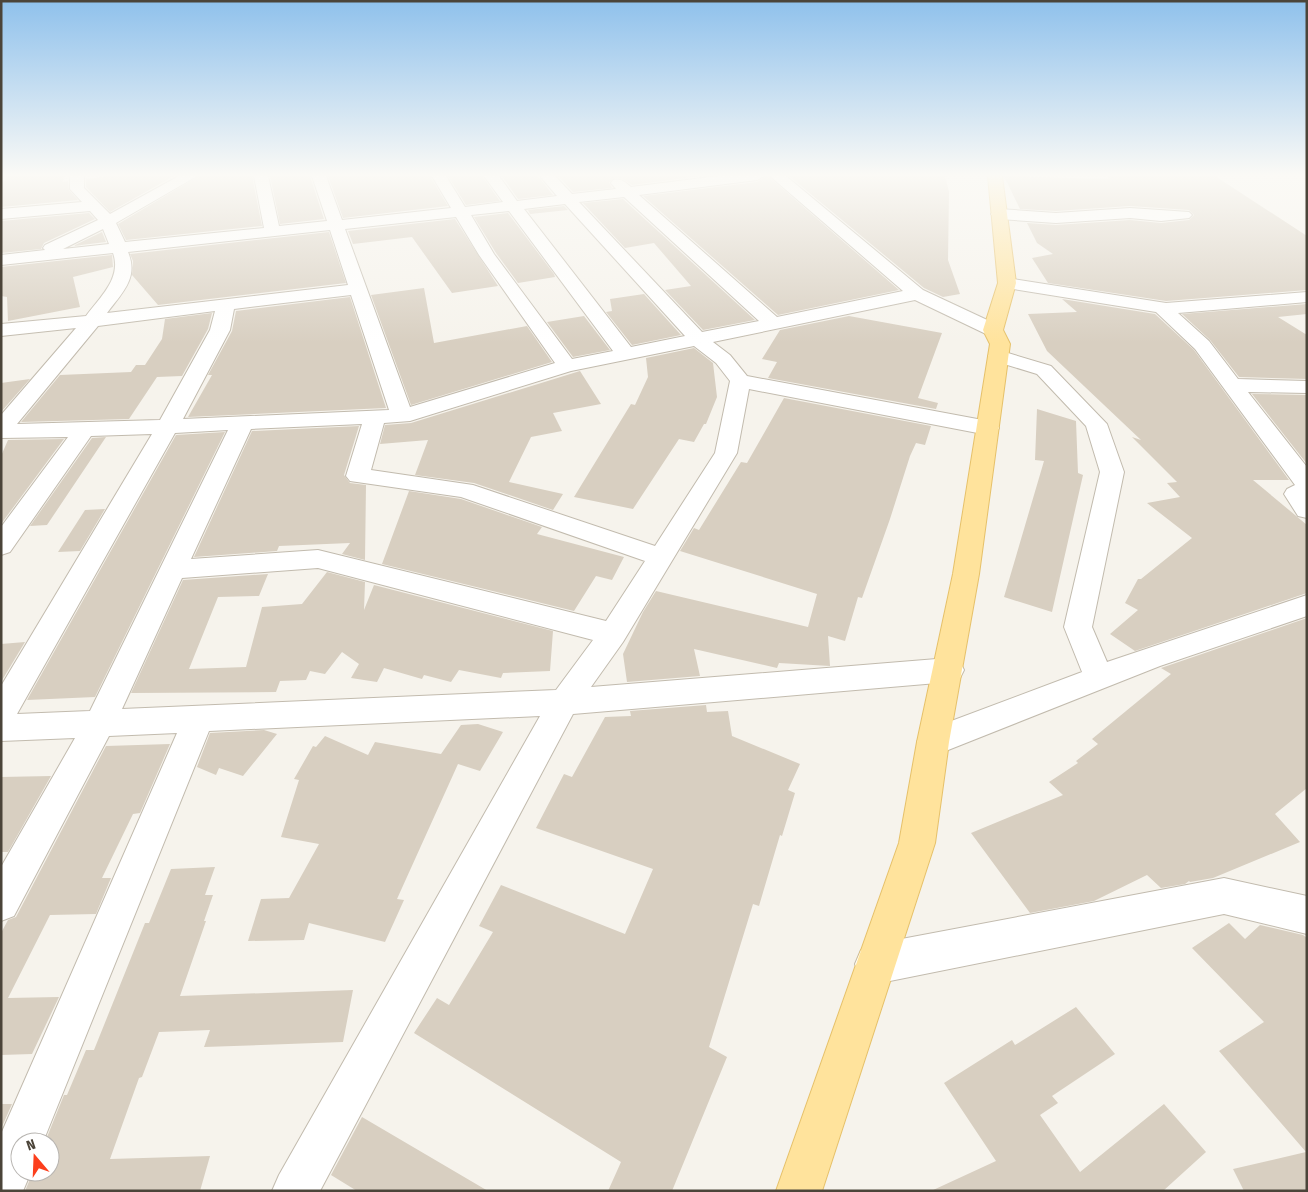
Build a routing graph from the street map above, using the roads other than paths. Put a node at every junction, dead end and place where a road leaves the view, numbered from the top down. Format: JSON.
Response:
{"nodes":[{"id":1,"x":86,"y":232,"type":"edge"},
{"id":2,"x":112,"y":232,"type":"edge"},
{"id":3,"x":266,"y":232,"type":"edge"},
{"id":4,"x":338,"y":232,"type":"edge"},
{"id":5,"x":472,"y":232,"type":"edge"},
{"id":6,"x":534,"y":232,"type":"edge"},
{"id":7,"x":597,"y":232,"type":"edge"},
{"id":8,"x":671,"y":232,"type":"edge"},
{"id":9,"x":843,"y":232,"type":"edge"},
{"id":10,"x":1001,"y":232,"type":"edge"},
{"id":11,"x":118,"y":247,"type":"junction"},
{"id":12,"x":35,"y":256,"type":"junction"},
{"id":13,"x":1,"y":260,"type":"edge"},
{"id":14,"x":1,"y":274,"type":"edge"},
{"id":15,"x":1007,"y":283,"type":"junction"},
{"id":16,"x":358,"y":289,"type":"junction"},
{"id":17,"x":917,"y":294,"type":"junction"},
{"id":18,"x":1307,"y":297,"type":"edge"},
{"id":19,"x":226,"y":304,"type":"junction"},
{"id":20,"x":1161,"y":307,"type":"junction"},
{"id":21,"x":91,"y":322,"type":"junction"},
{"id":22,"x":772,"y":323,"type":"junction"},
{"id":23,"x":1,"y":330,"type":"edge"},
{"id":24,"x":697,"y":338,"type":"junction"},
{"id":25,"x":995,"y":343,"type":"junction"},
{"id":26,"x":626,"y":354,"type":"junction"},
{"id":27,"x":567,"y":366,"type":"junction"},
{"id":28,"x":740,"y":381,"type":"junction"},
{"id":29,"x":1232,"y":385,"type":"junction"},
{"id":30,"x":1307,"y":387,"type":"edge"},
{"id":31,"x":402,"y":416,"type":"junction"},
{"id":32,"x":375,"y":417,"type":"junction"},
{"id":33,"x":243,"y":422,"type":"junction"},
{"id":34,"x":168,"y":426,"type":"junction"},
{"id":35,"x":988,"y":428,"type":"junction"},
{"id":36,"x":1,"y":430,"type":"edge"},
{"id":37,"x":84,"y":430,"type":"junction"},
{"id":38,"x":1307,"y":484,"type":"edge"},
{"id":39,"x":1307,"y":488,"type":"edge"},
{"id":40,"x":1307,"y":510,"type":"edge"},
{"id":41,"x":1,"y":546,"type":"edge"},
{"id":42,"x":662,"y":557,"type":"junction"},
{"id":43,"x":173,"y":569,"type":"junction"},
{"id":44,"x":1307,"y":605,"type":"edge"},
{"id":45,"x":613,"y":634,"type":"junction"},
{"id":46,"x":949,"y":670,"type":"junction"},
{"id":47,"x":1099,"y":678,"type":"junction"},
{"id":48,"x":564,"y":702,"type":"junction"},
{"id":49,"x":1,"y":714,"type":"edge"},
{"id":50,"x":199,"y":718,"type":"junction"},
{"id":51,"x":99,"y":724,"type":"junction"},
{"id":52,"x":1,"y":728,"type":"edge"},
{"id":53,"x":933,"y":742,"type":"junction"},
{"id":54,"x":1,"y":902,"type":"edge"},
{"id":55,"x":1307,"y":915,"type":"edge"},
{"id":56,"x":875,"y":964,"type":"junction"},
{"id":57,"x":25,"y":1132,"type":"edge"},
{"id":58,"x":10,"y":1167,"type":"edge"},
{"id":59,"x":1,"y":1188,"type":"edge"},
{"id":60,"x":295,"y":1191,"type":"edge"},
{"id":61,"x":799,"y":1191,"type":"edge"}],
"edges":[{"from":1,"to":12,"type":"street"},
{"from":2,"to":11,"type":"street"},
{"from":3,"to":11,"type":"street"},
{"from":4,"to":16,"type":"street"},
{"from":5,"to":27,"type":"street"},
{"from":6,"to":26,"type":"street"},
{"from":7,"to":24,"type":"street"},
{"from":8,"to":22,"type":"street"},
{"from":9,"to":17,"type":"street"},
{"from":10,"to":15,"type":"main road"},
{"from":11,"to":12,"type":"street"},
{"from":11,"to":21,"type":"street"},
{"from":12,"to":13,"type":"street"},
{"from":12,"to":14,"type":"street"},
{"from":15,"to":20,"type":"street"},
{"from":15,"to":25,"type":"main road"},
{"from":16,"to":19,"type":"street"},
{"from":16,"to":31,"type":"street"},
{"from":17,"to":22,"type":"street"},
{"from":17,"to":25,"type":"street"},
{"from":18,"to":20,"type":"street"},
{"from":19,"to":21,"type":"street"},
{"from":19,"to":34,"type":"street"},
{"from":20,"to":29,"type":"street"},
{"from":21,"to":23,"type":"street"},
{"from":21,"to":36,"type":"street"},
{"from":22,"to":24,"type":"street"},
{"from":24,"to":26,"type":"street"},
{"from":24,"to":28,"type":"street"},
{"from":25,"to":35,"type":"main road"},
{"from":25,"to":47,"type":"street"},
{"from":26,"to":27,"type":"street"},
{"from":27,"to":31,"type":"street"},
{"from":28,"to":35,"type":"street"},
{"from":28,"to":42,"type":"street"},
{"from":29,"to":30,"type":"street"},
{"from":29,"to":38,"type":"street"},
{"from":31,"to":32,"type":"street"},
{"from":32,"to":33,"type":"street"},
{"from":32,"to":42,"type":"street"},
{"from":33,"to":34,"type":"street"},
{"from":33,"to":43,"type":"street"},
{"from":34,"to":37,"type":"street"},
{"from":34,"to":49,"type":"street"},
{"from":35,"to":46,"type":"main road"},
{"from":36,"to":37,"type":"street"},
{"from":37,"to":41,"type":"street"},
{"from":39,"to":40,"type":"street"},
{"from":42,"to":45,"type":"street"},
{"from":43,"to":45,"type":"street"},
{"from":43,"to":51,"type":"street"},
{"from":44,"to":47,"type":"street"},
{"from":45,"to":48,"type":"street"},
{"from":46,"to":48,"type":"street"},
{"from":46,"to":53,"type":"main road"},
{"from":47,"to":53,"type":"street"},
{"from":48,"to":50,"type":"street"},
{"from":48,"to":60,"type":"street"},
{"from":50,"to":51,"type":"street"},
{"from":50,"to":57,"type":"street"},
{"from":51,"to":52,"type":"street"},
{"from":51,"to":54,"type":"street"},
{"from":53,"to":56,"type":"main road"},
{"from":55,"to":56,"type":"street"},
{"from":56,"to":61,"type":"main road"},
{"from":58,"to":59,"type":"street"}]}
